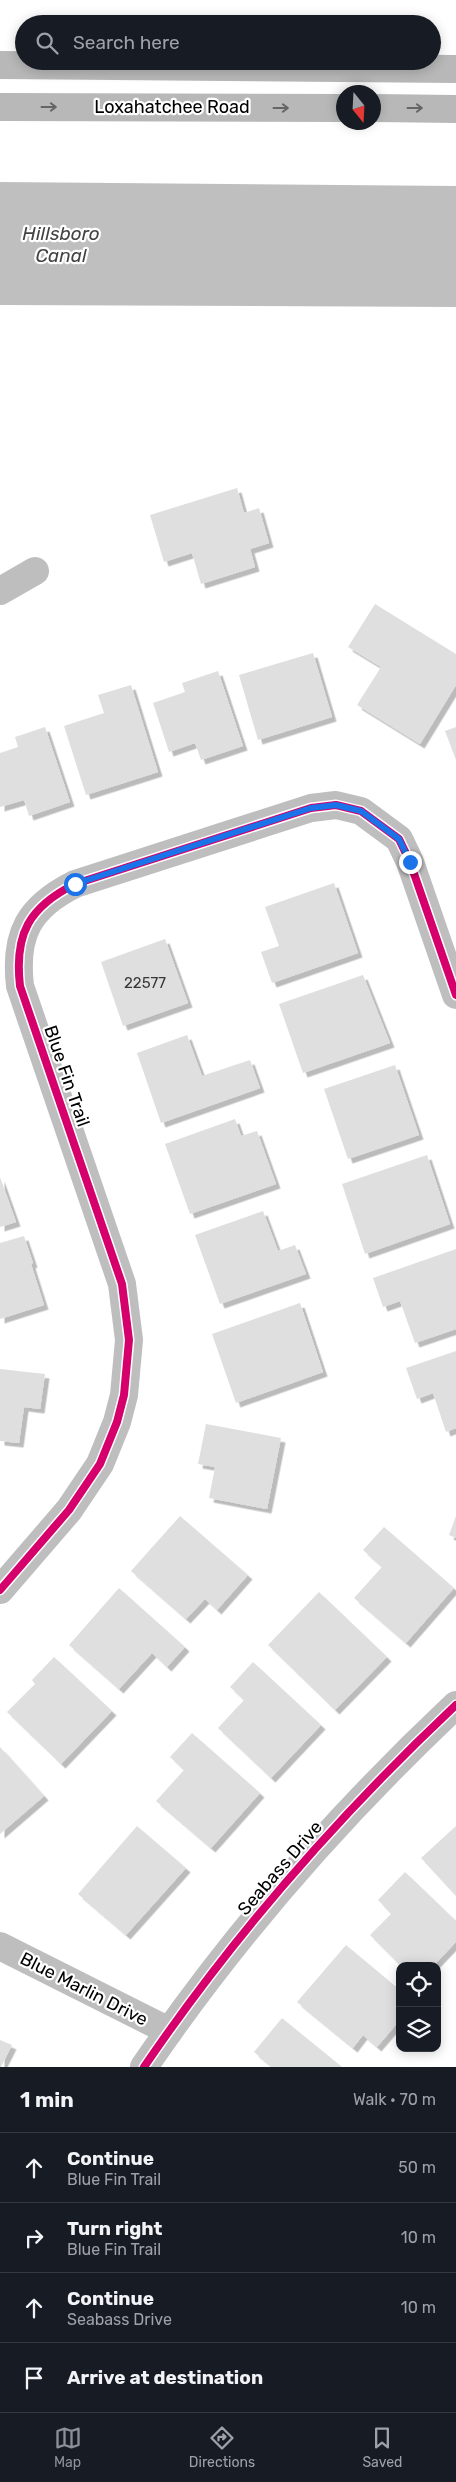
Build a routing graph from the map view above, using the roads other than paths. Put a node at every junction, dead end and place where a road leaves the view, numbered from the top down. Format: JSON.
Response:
{"nodes":[{"id":1,"x":0,"y":65,"type":"edge"},
{"id":2,"x":15,"y":65,"type":"edge"},
{"id":3,"x":441,"y":68,"type":"edge"},
{"id":4,"x":456,"y":68,"type":"edge"},
{"id":5,"x":0,"y":107,"type":"edge"},
{"id":6,"x":336,"y":108,"type":"edge"},
{"id":7,"x":381,"y":108,"type":"edge"},
{"id":8,"x":456,"y":109,"type":"edge"},
{"id":9,"x":35,"y":571,"type":"dead end"},
{"id":10,"x":0,"y":592,"type":"edge"},
{"id":11,"x":456,"y":995,"type":"edge"},
{"id":12,"x":0,"y":1590,"type":"edge"},
{"id":13,"x":456,"y":1705,"type":"edge"},
{"id":14,"x":0,"y":1946,"type":"edge"},
{"id":15,"x":168,"y":2031,"type":"junction"},
{"id":16,"x":144,"y":2067,"type":"edge"}],
"edges":[{"from":1,"to":2,"type":"main road"},
{"from":3,"to":4,"type":"main road"},
{"from":5,"to":6,"type":"main road","name":"Loxahatchee Road","one_way":true},
{"from":7,"to":8,"type":"main road","one_way":true},
{"from":9,"to":10,"type":"street"},
{"from":11,"to":12,"type":"street","name":"Blue Fin Trail"},
{"from":13,"to":15,"type":"street","name":"Seabass Drive"},
{"from":14,"to":15,"type":"street","name":"Blue Marlin Drive"},
{"from":15,"to":16,"type":"street","name":"Seabass Drive"}]}
